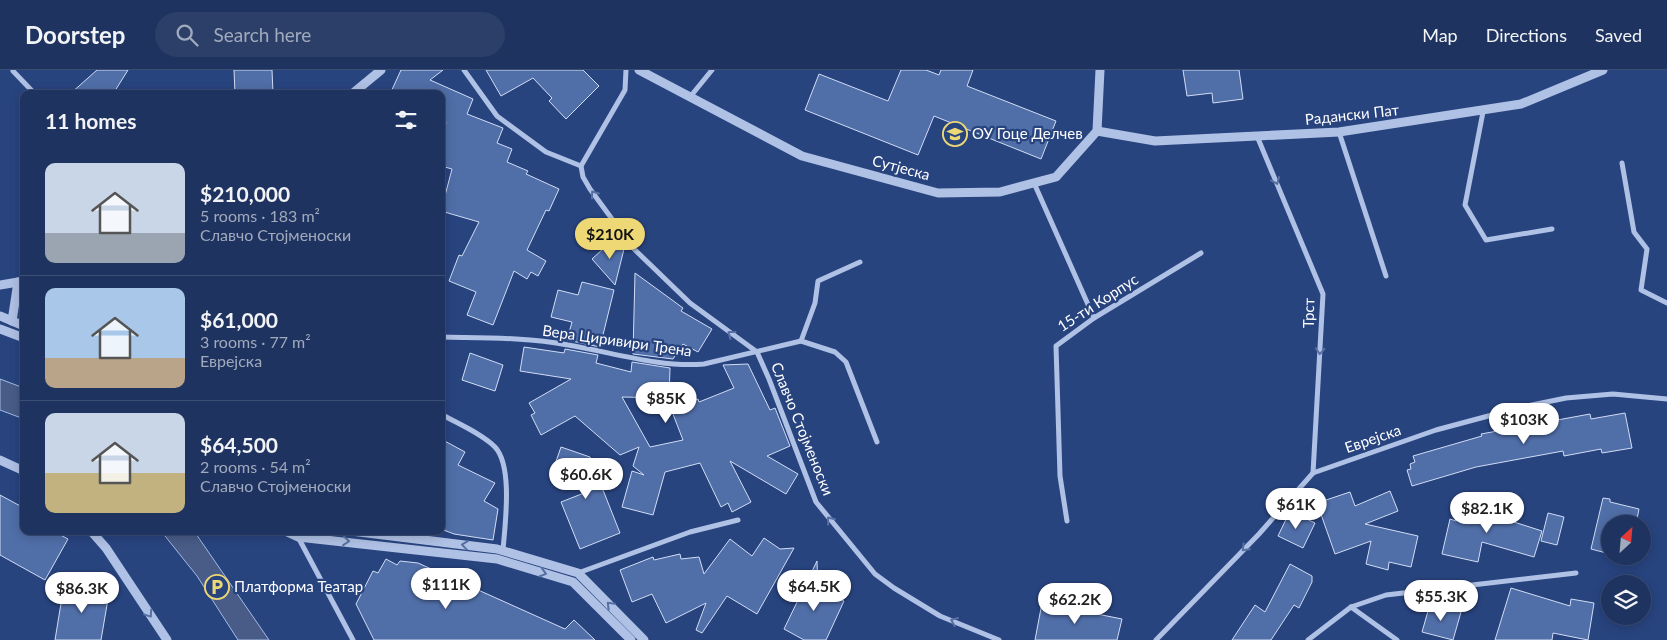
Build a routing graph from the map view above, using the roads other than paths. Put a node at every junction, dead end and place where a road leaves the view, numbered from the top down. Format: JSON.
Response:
{"nodes":[{"id":1,"x":381,"y":70,"type":"edge"},
{"id":2,"x":464,"y":70,"type":"edge"},
{"id":3,"x":626,"y":70,"type":"edge"},
{"id":4,"x":638,"y":70,"type":"edge"},
{"id":5,"x":712,"y":70,"type":"edge"},
{"id":6,"x":1100,"y":70,"type":"edge"},
{"id":7,"x":1604,"y":70,"type":"edge"},
{"id":8,"x":13,"y":71,"type":"edge"},
{"id":9,"x":31,"y":90,"type":"edge"},
{"id":10,"x":357,"y":90,"type":"edge"},
{"id":11,"x":690,"y":97,"type":"junction"},
{"id":12,"x":1483,"y":112,"type":"junction"},
{"id":13,"x":1097,"y":131,"type":"junction"},
{"id":14,"x":1339,"y":132,"type":"junction"},
{"id":15,"x":1257,"y":136,"type":"junction"},
{"id":16,"x":1622,"y":163,"type":"dead end"},
{"id":17,"x":581,"y":166,"type":"junction"},
{"id":18,"x":1034,"y":182,"type":"junction"},
{"id":19,"x":1552,"y":229,"type":"dead end"},
{"id":20,"x":1200,"y":253,"type":"dead end"},
{"id":21,"x":860,"y":262,"type":"dead end"},
{"id":22,"x":1386,"y":276,"type":"dead end"},
{"id":23,"x":20,"y":282,"type":"edge"},
{"id":24,"x":0,"y":285,"type":"edge"},
{"id":25,"x":20,"y":286,"type":"edge"},
{"id":26,"x":1667,"y":303,"type":"edge"},
{"id":27,"x":0,"y":316,"type":"edge"},
{"id":28,"x":1094,"y":318,"type":"junction"},
{"id":29,"x":12,"y":321,"type":"junction"},
{"id":30,"x":20,"y":324,"type":"edge"},
{"id":31,"x":0,"y":329,"type":"edge"},
{"id":32,"x":20,"y":336,"type":"edge"},
{"id":33,"x":445,"y":337,"type":"edge"},
{"id":34,"x":801,"y":341,"type":"junction"},
{"id":35,"x":756,"y":352,"type":"junction"},
{"id":36,"x":1667,"y":399,"type":"edge"},
{"id":37,"x":445,"y":416,"type":"edge"},
{"id":38,"x":877,"y":442,"type":"dead end"},
{"id":39,"x":0,"y":460,"type":"edge"},
{"id":40,"x":20,"y":469,"type":"edge"},
{"id":41,"x":1313,"y":473,"type":"junction"},
{"id":42,"x":738,"y":520,"type":"dead end"},
{"id":43,"x":1067,"y":521,"type":"dead end"},
{"id":44,"x":95,"y":535,"type":"edge"},
{"id":45,"x":294,"y":535,"type":"edge"},
{"id":46,"x":383,"y":535,"type":"edge"},
{"id":47,"x":298,"y":537,"type":"junction"},
{"id":48,"x":503,"y":550,"type":"junction"},
{"id":49,"x":578,"y":573,"type":"junction"},
{"id":50,"x":1576,"y":573,"type":"dead end"},
{"id":51,"x":1351,"y":607,"type":"junction"},
{"id":52,"x":164,"y":639,"type":"edge"},
{"id":53,"x":353,"y":640,"type":"edge"},
{"id":54,"x":631,"y":640,"type":"edge"},
{"id":55,"x":644,"y":640,"type":"edge"},
{"id":56,"x":999,"y":640,"type":"edge"},
{"id":57,"x":1156,"y":640,"type":"edge"},
{"id":58,"x":1308,"y":640,"type":"edge"},
{"id":59,"x":1397,"y":640,"type":"edge"}],
"edges":[{"from":1,"to":10,"type":"street"},
{"from":2,"to":17,"type":"street"},
{"from":3,"to":17,"type":"street"},
{"from":4,"to":11,"type":"street","name":"Сутјеска"},
{"from":5,"to":11,"type":"street"},
{"from":6,"to":13,"type":"street"},
{"from":7,"to":12,"type":"street","name":"Радански Пат"},
{"from":8,"to":9,"type":"street"},
{"from":11,"to":18,"type":"street","name":"Сутјеска"},
{"from":12,"to":14,"type":"street","name":"Радански Пат"},
{"from":12,"to":19,"type":"street"},
{"from":13,"to":15,"type":"street","name":"Радански Пат"},
{"from":13,"to":18,"type":"street","name":"Сутјеска"},
{"from":14,"to":15,"type":"street","name":"Радански Пат"},
{"from":14,"to":22,"type":"street"},
{"from":15,"to":41,"type":"street","name":"Трст","one_way":true},
{"from":16,"to":26,"type":"street"},
{"from":35,"to":17,"type":"street","name":"Славчо Стојменоски","one_way":true},
{"from":18,"to":28,"type":"street"},
{"from":20,"to":28,"type":"street","name":"15-ти Корпус"},
{"from":21,"to":34,"type":"street"},
{"from":23,"to":24,"type":"street"},
{"from":25,"to":29,"type":"street"},
{"from":27,"to":29,"type":"street"},
{"from":28,"to":43,"type":"street","name":"15-ти Корпус"},
{"from":29,"to":30,"type":"street"},
{"from":31,"to":32,"type":"street"},
{"from":33,"to":35,"type":"street","name":"Вера Циривири Трена"},
{"from":34,"to":35,"type":"street","name":"Вера Циривири Трена"},
{"from":34,"to":38,"type":"street"},
{"from":56,"to":35,"type":"street","name":"Славчо Стојменоски","one_way":true},
{"from":36,"to":41,"type":"street","name":"Еврејска"},
{"from":37,"to":48,"type":"street"},
{"from":39,"to":40,"type":"street"},
{"from":41,"to":57,"type":"street","name":"Еврејска","one_way":true},
{"from":42,"to":49,"type":"street"},
{"from":44,"to":52,"type":"street","one_way":true},
{"from":45,"to":47,"type":"street"},
{"from":48,"to":46,"type":"street","one_way":true},
{"from":47,"to":53,"type":"street"},
{"from":47,"to":54,"type":"street","one_way":true},
{"from":48,"to":49,"type":"street"},
{"from":55,"to":49,"type":"street","one_way":true},
{"from":50,"to":51,"type":"street"},
{"from":51,"to":58,"type":"street"},
{"from":51,"to":59,"type":"street"}]}
